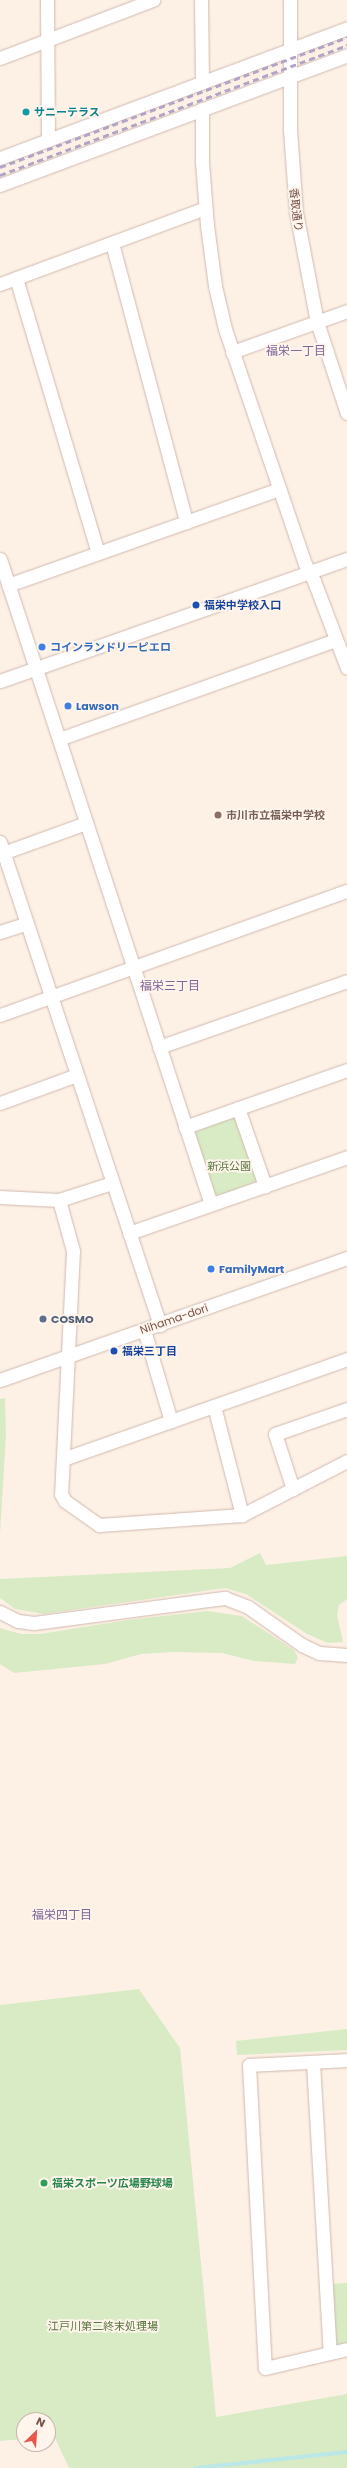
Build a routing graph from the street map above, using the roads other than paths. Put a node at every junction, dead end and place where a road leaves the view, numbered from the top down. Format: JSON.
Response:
{"nodes":[{"id":1,"x":47,"y":0,"type":"edge"},
{"id":2,"x":153,"y":0,"type":"edge"},
{"id":3,"x":202,"y":0,"type":"edge"},
{"id":4,"x":290,"y":0,"type":"edge"},
{"id":5,"x":124,"y":6,"type":"edge"},
{"id":6,"x":347,"y":28,"type":"edge"},
{"id":7,"x":47,"y":40,"type":"junction"},
{"id":8,"x":290,"y":49,"type":"junction"},
{"id":9,"x":347,"y":55,"type":"edge"},
{"id":10,"x":0,"y":58,"type":"edge"},
{"id":11,"x":290,"y":76,"type":"junction"},
{"id":12,"x":202,"y":82,"type":"junction"},
{"id":13,"x":202,"y":109,"type":"junction"},
{"id":14,"x":48,"y":140,"type":"junction"},
{"id":15,"x":0,"y":158,"type":"edge"},
{"id":16,"x":0,"y":185,"type":"edge"},
{"id":17,"x":205,"y":208,"type":"junction"},
{"id":18,"x":112,"y":243,"type":"junction"},
{"id":19,"x":16,"y":278,"type":"junction"},
{"id":20,"x":0,"y":284,"type":"edge"},
{"id":21,"x":347,"y":311,"type":"edge"},
{"id":22,"x":317,"y":322,"type":"junction"},
{"id":23,"x":232,"y":352,"type":"junction"},
{"id":24,"x":347,"y":413,"type":"edge"},
{"id":25,"x":279,"y":489,"type":"junction"},
{"id":26,"x":186,"y":522,"type":"junction"},
{"id":27,"x":98,"y":553,"type":"junction"},
{"id":28,"x":0,"y":559,"type":"edge"},
{"id":29,"x":347,"y":559,"type":"edge"},
{"id":30,"x":310,"y":572,"type":"junction"},
{"id":31,"x":8,"y":585,"type":"junction"},
{"id":32,"x":336,"y":640,"type":"junction"},
{"id":33,"x":347,"y":668,"type":"edge"},
{"id":34,"x":36,"y":669,"type":"junction"},
{"id":35,"x":0,"y":681,"type":"edge"},
{"id":36,"x":58,"y":739,"type":"junction"},
{"id":37,"x":86,"y":823,"type":"junction"},
{"id":38,"x":1,"y":850,"type":"edge"},
{"id":39,"x":347,"y":891,"type":"edge"},
{"id":40,"x":27,"y":923,"type":"junction"},
{"id":41,"x":0,"y":932,"type":"edge"},
{"id":42,"x":133,"y":967,"type":"junction"},
{"id":43,"x":347,"y":981,"type":"edge"},
{"id":44,"x":51,"y":997,"type":"junction"},
{"id":45,"x":0,"y":1015,"type":"edge"},
{"id":46,"x":159,"y":1047,"type":"junction"},
{"id":47,"x":347,"y":1070,"type":"edge"},
{"id":48,"x":77,"y":1075,"type":"junction"},
{"id":49,"x":0,"y":1103,"type":"edge"},
{"id":50,"x":238,"y":1108,"type":"junction"},
{"id":51,"x":185,"y":1127,"type":"junction"},
{"id":52,"x":347,"y":1157,"type":"edge"},
{"id":53,"x":112,"y":1183,"type":"junction"},
{"id":54,"x":265,"y":1186,"type":"junction"},
{"id":55,"x":0,"y":1197,"type":"edge"},
{"id":56,"x":59,"y":1200,"type":"junction"},
{"id":57,"x":211,"y":1204,"type":"junction"},
{"id":58,"x":129,"y":1233,"type":"junction"},
{"id":59,"x":347,"y":1258,"type":"edge"},
{"id":60,"x":160,"y":1325,"type":"junction"},
{"id":61,"x":144,"y":1330,"type":"junction"},
{"id":62,"x":67,"y":1357,"type":"junction"},
{"id":63,"x":347,"y":1359,"type":"edge"},
{"id":64,"x":0,"y":1380,"type":"edge"},
{"id":65,"x":214,"y":1406,"type":"junction"},
{"id":66,"x":347,"y":1409,"type":"edge"},
{"id":67,"x":171,"y":1421,"type":"junction"},
{"id":68,"x":63,"y":1459,"type":"junction"},
{"id":69,"x":347,"y":1461,"type":"edge"},
{"id":70,"x":293,"y":1489,"type":"junction"},
{"id":71,"x":242,"y":1515,"type":"junction"},
{"id":72,"x":0,"y":1612,"type":"edge"},
{"id":73,"x":347,"y":1655,"type":"edge"},
{"id":74,"x":347,"y":2060,"type":"edge"},
{"id":75,"x":313,"y":2062,"type":"junction"},
{"id":76,"x":347,"y":2349,"type":"edge"},
{"id":77,"x":330,"y":2353,"type":"junction"}],
"edges":[{"from":1,"to":7,"type":"street"},
{"from":2,"to":5,"type":"street"},
{"from":3,"to":12,"type":"street"},
{"from":4,"to":8,"type":"street","name":"香取通り"},
{"from":5,"to":7,"type":"street"},
{"from":6,"to":8,"type":"street"},
{"from":7,"to":10,"type":"street"},
{"from":7,"to":14,"type":"street"},
{"from":8,"to":11,"type":"street","name":"香取通り"},
{"from":8,"to":12,"type":"street"},
{"from":9,"to":11,"type":"street"},
{"from":11,"to":13,"type":"street"},
{"from":11,"to":22,"type":"street","name":"香取通り"},
{"from":12,"to":14,"type":"street"},
{"from":13,"to":16,"type":"street"},
{"from":13,"to":17,"type":"street"},
{"from":14,"to":15,"type":"street"},
{"from":17,"to":18,"type":"street"},
{"from":17,"to":23,"type":"street"},
{"from":18,"to":19,"type":"street"},
{"from":18,"to":26,"type":"street"},
{"from":19,"to":20,"type":"street"},
{"from":19,"to":27,"type":"street"},
{"from":21,"to":22,"type":"street"},
{"from":22,"to":23,"type":"street"},
{"from":22,"to":24,"type":"street","name":"香取通り"},
{"from":23,"to":25,"type":"street"},
{"from":25,"to":26,"type":"street"},
{"from":25,"to":30,"type":"street"},
{"from":26,"to":27,"type":"street"},
{"from":27,"to":31,"type":"street"},
{"from":28,"to":31,"type":"street"},
{"from":29,"to":30,"type":"street"},
{"from":30,"to":32,"type":"street"},
{"from":30,"to":34,"type":"street"},
{"from":31,"to":34,"type":"street"},
{"from":32,"to":33,"type":"street"},
{"from":32,"to":36,"type":"street"},
{"from":34,"to":35,"type":"street"},
{"from":34,"to":36,"type":"street"},
{"from":36,"to":37,"type":"street"},
{"from":37,"to":38,"type":"street"},
{"from":37,"to":42,"type":"street"},
{"from":38,"to":40,"type":"street"},
{"from":39,"to":42,"type":"street"},
{"from":40,"to":41,"type":"street"},
{"from":40,"to":44,"type":"street"},
{"from":42,"to":44,"type":"street"},
{"from":42,"to":46,"type":"street"},
{"from":43,"to":46,"type":"street"},
{"from":44,"to":45,"type":"street"},
{"from":44,"to":48,"type":"street"},
{"from":46,"to":51,"type":"street"},
{"from":47,"to":50,"type":"street"},
{"from":48,"to":49,"type":"street"},
{"from":48,"to":53,"type":"street"},
{"from":50,"to":51,"type":"street"},
{"from":50,"to":54,"type":"street"},
{"from":51,"to":57,"type":"street"},
{"from":52,"to":54,"type":"street"},
{"from":53,"to":56,"type":"street"},
{"from":53,"to":58,"type":"street"},
{"from":54,"to":57,"type":"street"},
{"from":55,"to":56,"type":"street"},
{"from":56,"to":62,"type":"street"},
{"from":57,"to":58,"type":"street"},
{"from":58,"to":60,"type":"street"},
{"from":59,"to":60,"type":"street","name":"Nihama-dori"},
{"from":60,"to":61,"type":"street","name":"Nihama-dori"},
{"from":61,"to":62,"type":"street","name":"Nihama-dori"},
{"from":61,"to":67,"type":"street"},
{"from":62,"to":64,"type":"street","name":"Nihama-dori"},
{"from":62,"to":68,"type":"street"},
{"from":63,"to":65,"type":"street"},
{"from":65,"to":67,"type":"street"},
{"from":65,"to":71,"type":"street"},
{"from":66,"to":70,"type":"street"},
{"from":67,"to":68,"type":"street"},
{"from":68,"to":71,"type":"street"},
{"from":69,"to":70,"type":"street"},
{"from":70,"to":71,"type":"street"},
{"from":72,"to":73,"type":"street"},
{"from":74,"to":75,"type":"street"},
{"from":75,"to":77,"type":"street"},
{"from":75,"to":77,"type":"street"},
{"from":76,"to":77,"type":"street"}]}
